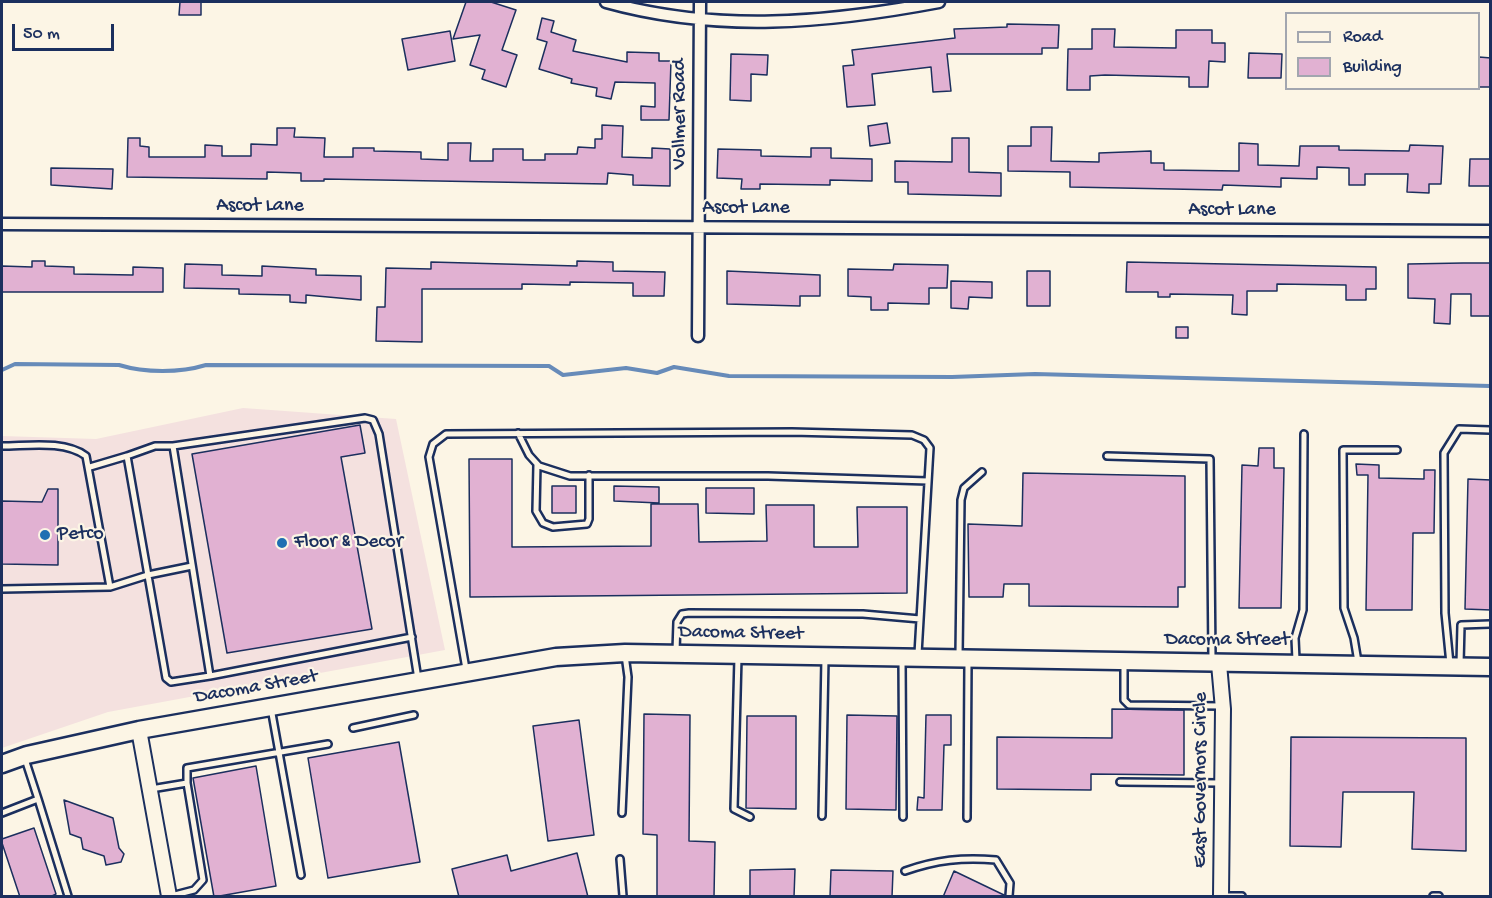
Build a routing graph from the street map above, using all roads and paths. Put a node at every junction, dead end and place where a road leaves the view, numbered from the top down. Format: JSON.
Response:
{"nodes":[{"id":1,"x":606,"y":2,"type":"edge"},
{"id":2,"x":700,"y":2,"type":"edge"},
{"id":3,"x":939,"y":2,"type":"edge"},
{"id":4,"x":699,"y":21,"type":"junction"},
{"id":5,"x":2,"y":224,"type":"edge"},
{"id":6,"x":698,"y":226,"type":"junction"},
{"id":7,"x":1491,"y":231,"type":"edge"},
{"id":8,"x":698,"y":336,"type":"dead end"},
{"id":9,"x":1491,"y":430,"type":"edge"},
{"id":10,"x":518,"y":433,"type":"junction"},
{"id":11,"x":1304,"y":434,"type":"dead end"},
{"id":12,"x":2,"y":446,"type":"edge"},
{"id":13,"x":173,"y":446,"type":"junction"},
{"id":14,"x":1397,"y":450,"type":"dead end"},
{"id":15,"x":127,"y":456,"type":"junction"},
{"id":16,"x":1107,"y":456,"type":"dead end"},
{"id":17,"x":537,"y":465,"type":"junction"},
{"id":18,"x":90,"y":467,"type":"junction"},
{"id":19,"x":982,"y":472,"type":"dead end"},
{"id":20,"x":589,"y":475,"type":"junction"},
{"id":21,"x":928,"y":481,"type":"junction"},
{"id":22,"x":192,"y":566,"type":"junction"},
{"id":23,"x":148,"y":575,"type":"junction"},
{"id":24,"x":110,"y":587,"type":"junction"},
{"id":25,"x":2,"y":589,"type":"edge"},
{"id":26,"x":920,"y":619,"type":"junction"},
{"id":27,"x":1491,"y":624,"type":"edge"},
{"id":28,"x":412,"y":637,"type":"junction"},
{"id":29,"x":624,"y":653,"type":"junction"},
{"id":30,"x":676,"y":654,"type":"junction"},
{"id":31,"x":738,"y":656,"type":"junction"},
{"id":32,"x":825,"y":657,"type":"junction"},
{"id":33,"x":910,"y":658,"type":"junction"},
{"id":34,"x":963,"y":659,"type":"junction"},
{"id":35,"x":1124,"y":662,"type":"junction"},
{"id":36,"x":1296,"y":662,"type":"junction"},
{"id":37,"x":1216,"y":664,"type":"junction"},
{"id":38,"x":1358,"y":664,"type":"junction"},
{"id":39,"x":1455,"y":666,"type":"junction"},
{"id":40,"x":1491,"y":667,"type":"edge"},
{"id":41,"x":466,"y":673,"type":"junction"},
{"id":42,"x":210,"y":676,"type":"junction"},
{"id":43,"x":418,"y":681,"type":"junction"},
{"id":44,"x":1222,"y":706,"type":"junction"},
{"id":45,"x":271,"y":707,"type":"junction"},
{"id":46,"x":414,"y":715,"type":"dead end"},
{"id":47,"x":353,"y":728,"type":"dead end"},
{"id":48,"x":139,"y":730,"type":"junction"},
{"id":49,"x":328,"y":744,"type":"dead end"},
{"id":50,"x":279,"y":751,"type":"junction"},
{"id":51,"x":24,"y":756,"type":"junction"},
{"id":52,"x":2,"y":764,"type":"edge"},
{"id":53,"x":1120,"y":782,"type":"dead end"},
{"id":54,"x":187,"y":783,"type":"junction"},
{"id":55,"x":1222,"y":783,"type":"junction"},
{"id":56,"x":150,"y":789,"type":"junction"},
{"id":57,"x":38,"y":799,"type":"junction"},
{"id":58,"x":2,"y":813,"type":"edge"},
{"id":59,"x":622,"y":813,"type":"dead end"},
{"id":60,"x":822,"y":816,"type":"dead end"},
{"id":61,"x":750,"y":817,"type":"dead end"},
{"id":62,"x":903,"y":817,"type":"dead end"},
{"id":63,"x":967,"y":818,"type":"dead end"},
{"id":64,"x":620,"y":859,"type":"dead end"},
{"id":65,"x":905,"y":871,"type":"dead end"},
{"id":66,"x":301,"y":875,"type":"dead end"},
{"id":67,"x":1221,"y":896,"type":"edge"},
{"id":68,"x":68,"y":897,"type":"edge"},
{"id":69,"x":169,"y":897,"type":"edge"},
{"id":70,"x":623,"y":897,"type":"edge"},
{"id":71,"x":1009,"y":897,"type":"edge"},
{"id":72,"x":1242,"y":897,"type":"edge"},
{"id":73,"x":1433,"y":897,"type":"edge"},
{"id":74,"x":1439,"y":897,"type":"edge"}],
"edges":[{"from":1,"to":4,"type":"street"},
{"from":2,"to":4,"type":"street","name":"Vollmer Road"},
{"from":3,"to":4,"type":"street"},
{"from":4,"to":6,"type":"street","name":"Vollmer Road"},
{"from":5,"to":6,"type":"street","name":"Ascot Lane"},
{"from":6,"to":7,"type":"street","name":"Ascot Lane"},
{"from":6,"to":8,"type":"street","name":"Vollmer Road"},
{"from":9,"to":39,"type":"lane"},
{"from":10,"to":17,"type":"lane"},
{"from":10,"to":21,"type":"lane"},
{"from":10,"to":41,"type":"lane"},
{"from":11,"to":36,"type":"lane"},
{"from":12,"to":18,"type":"lane"},
{"from":13,"to":15,"type":"lane"},
{"from":13,"to":22,"type":"lane"},
{"from":13,"to":28,"type":"lane"},
{"from":14,"to":38,"type":"lane"},
{"from":15,"to":18,"type":"lane"},
{"from":15,"to":23,"type":"lane"},
{"from":16,"to":37,"type":"lane"},
{"from":17,"to":20,"type":"lane"},
{"from":17,"to":20,"type":"lane"},
{"from":18,"to":24,"type":"lane"},
{"from":19,"to":34,"type":"lane"},
{"from":20,"to":21,"type":"lane"},
{"from":21,"to":26,"type":"lane"},
{"from":22,"to":23,"type":"lane"},
{"from":22,"to":42,"type":"lane"},
{"from":23,"to":24,"type":"lane"},
{"from":23,"to":42,"type":"lane"},
{"from":24,"to":25,"type":"lane"},
{"from":26,"to":30,"type":"lane"},
{"from":26,"to":33,"type":"lane"},
{"from":27,"to":39,"type":"lane"},
{"from":28,"to":42,"type":"lane"},
{"from":28,"to":43,"type":"lane"},
{"from":29,"to":30,"type":"main road","name":"Dacoma Street"},
{"from":29,"to":41,"type":"main road","name":"Dacoma Street"},
{"from":29,"to":59,"type":"lane"},
{"from":30,"to":31,"type":"main road","name":"Dacoma Street"},
{"from":31,"to":32,"type":"main road","name":"Dacoma Street"},
{"from":31,"to":61,"type":"lane"},
{"from":32,"to":33,"type":"main road","name":"Dacoma Street"},
{"from":32,"to":60,"type":"lane"},
{"from":33,"to":34,"type":"main road","name":"Dacoma Street"},
{"from":33,"to":62,"type":"lane"},
{"from":34,"to":35,"type":"main road","name":"Dacoma Street"},
{"from":34,"to":63,"type":"lane"},
{"from":35,"to":37,"type":"main road","name":"Dacoma Street"},
{"from":35,"to":44,"type":"lane"},
{"from":36,"to":37,"type":"main road","name":"Dacoma Street"},
{"from":36,"to":38,"type":"main road","name":"Dacoma Street"},
{"from":37,"to":44,"type":"street","name":"East Governors Circle"},
{"from":38,"to":39,"type":"main road","name":"Dacoma Street"},
{"from":39,"to":40,"type":"main road","name":"Dacoma Street"},
{"from":41,"to":43,"type":"main road","name":"Dacoma Street"},
{"from":43,"to":45,"type":"main road","name":"Dacoma Street"},
{"from":44,"to":55,"type":"street","name":"East Governors Circle"},
{"from":45,"to":48,"type":"main road","name":"Dacoma Street"},
{"from":45,"to":50,"type":"lane"},
{"from":46,"to":47,"type":"lane"},
{"from":48,"to":51,"type":"main road","name":"Dacoma Street"},
{"from":48,"to":56,"type":"street"},
{"from":49,"to":50,"type":"lane"},
{"from":50,"to":54,"type":"lane"},
{"from":50,"to":66,"type":"lane"},
{"from":51,"to":52,"type":"main road","name":"Dacoma Street"},
{"from":51,"to":57,"type":"lane"},
{"from":53,"to":55,"type":"lane"},
{"from":54,"to":56,"type":"lane"},
{"from":54,"to":69,"type":"lane"},
{"from":55,"to":67,"type":"street","name":"East Governors Circle"},
{"from":56,"to":69,"type":"street"},
{"from":57,"to":58,"type":"lane"},
{"from":57,"to":68,"type":"lane"},
{"from":64,"to":70,"type":"lane"},
{"from":65,"to":71,"type":"lane"},
{"from":67,"to":72,"type":"lane"},
{"from":73,"to":74,"type":"lane"}]}
